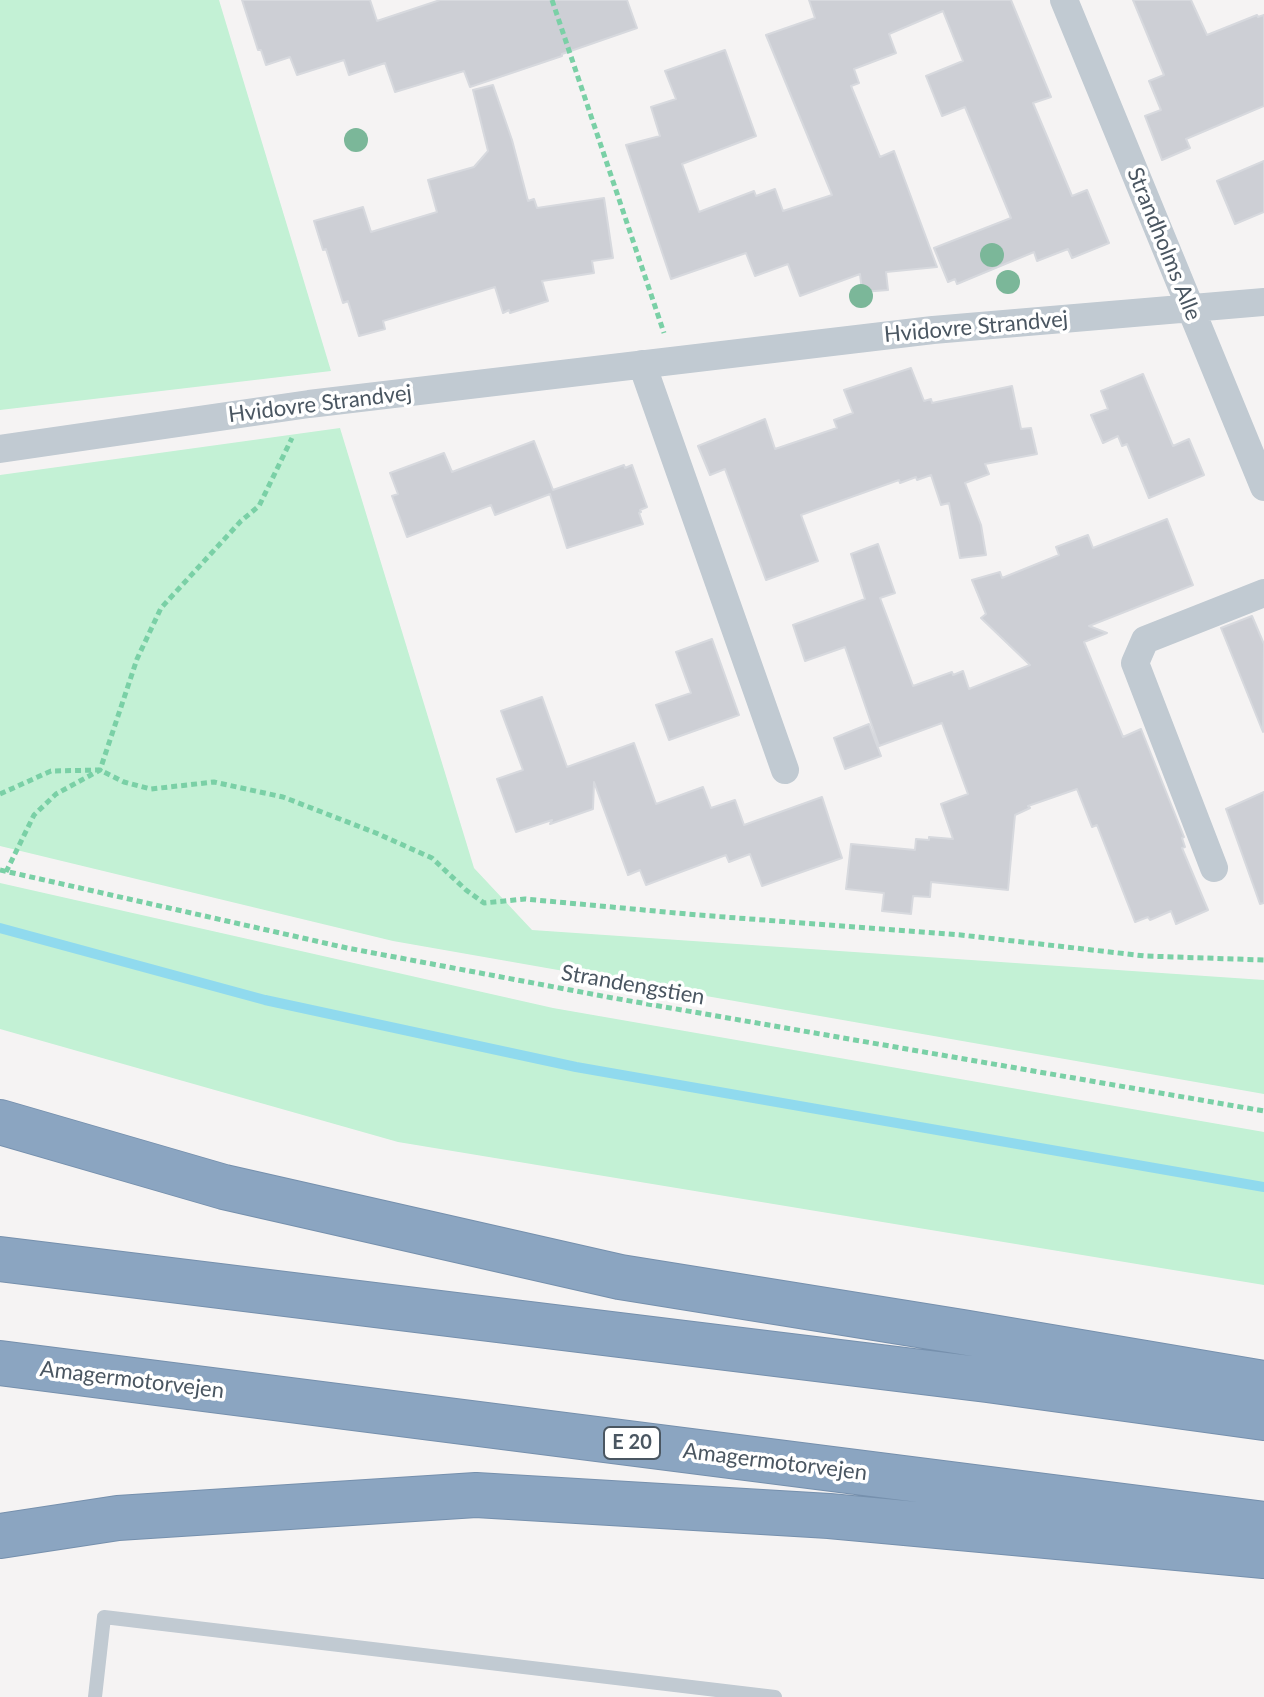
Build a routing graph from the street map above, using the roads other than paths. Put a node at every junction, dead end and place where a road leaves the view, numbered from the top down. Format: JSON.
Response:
{"nodes":[{"id":1,"x":1064,"y":0,"type":"edge"},
{"id":2,"x":1264,"y":302,"type":"edge"},
{"id":3,"x":1190,"y":309,"type":"junction"},
{"id":4,"x":655,"y":363,"type":"junction"},
{"id":5,"x":0,"y":449,"type":"edge"},
{"id":6,"x":1264,"y":487,"type":"edge"},
{"id":7,"x":1264,"y":593,"type":"edge"},
{"id":8,"x":785,"y":770,"type":"dead end"},
{"id":9,"x":1214,"y":868,"type":"dead end"},
{"id":10,"x":0,"y":1122,"type":"edge"},
{"id":11,"x":0,"y":1259,"type":"edge"},
{"id":12,"x":0,"y":1363,"type":"edge"},
{"id":13,"x":1264,"y":1383,"type":"edge"},
{"id":14,"x":1264,"y":1418,"type":"edge"},
{"id":15,"x":1264,"y":1524,"type":"edge"},
{"id":16,"x":0,"y":1536,"type":"edge"},
{"id":17,"x":1264,"y":1556,"type":"edge"},
{"id":18,"x":670,"y":1691,"type":"edge"},
{"id":19,"x":95,"y":1697,"type":"edge"},
{"id":20,"x":775,"y":1697,"type":"edge"}],
"edges":[{"from":1,"to":3,"type":"street","name":"Strandholms Alle"},
{"from":2,"to":3,"type":"street","name":"Hvidovre Strandvej"},
{"from":3,"to":4,"type":"street","name":"Hvidovre Strandvej"},
{"from":3,"to":6,"type":"street","name":"Strandholms Alle"},
{"from":4,"to":5,"type":"street","name":"Hvidovre Strandvej"},
{"from":4,"to":8,"type":"street"},
{"from":7,"to":9,"type":"street"},
{"from":10,"to":13,"type":"highway"},
{"from":11,"to":14,"type":"highway"},
{"from":12,"to":15,"type":"highway","name":"Amagermotorvejen","number":"E 20"},
{"from":16,"to":17,"type":"highway"},
{"from":18,"to":19,"type":"lane"},
{"from":18,"to":20,"type":"lane"}]}
